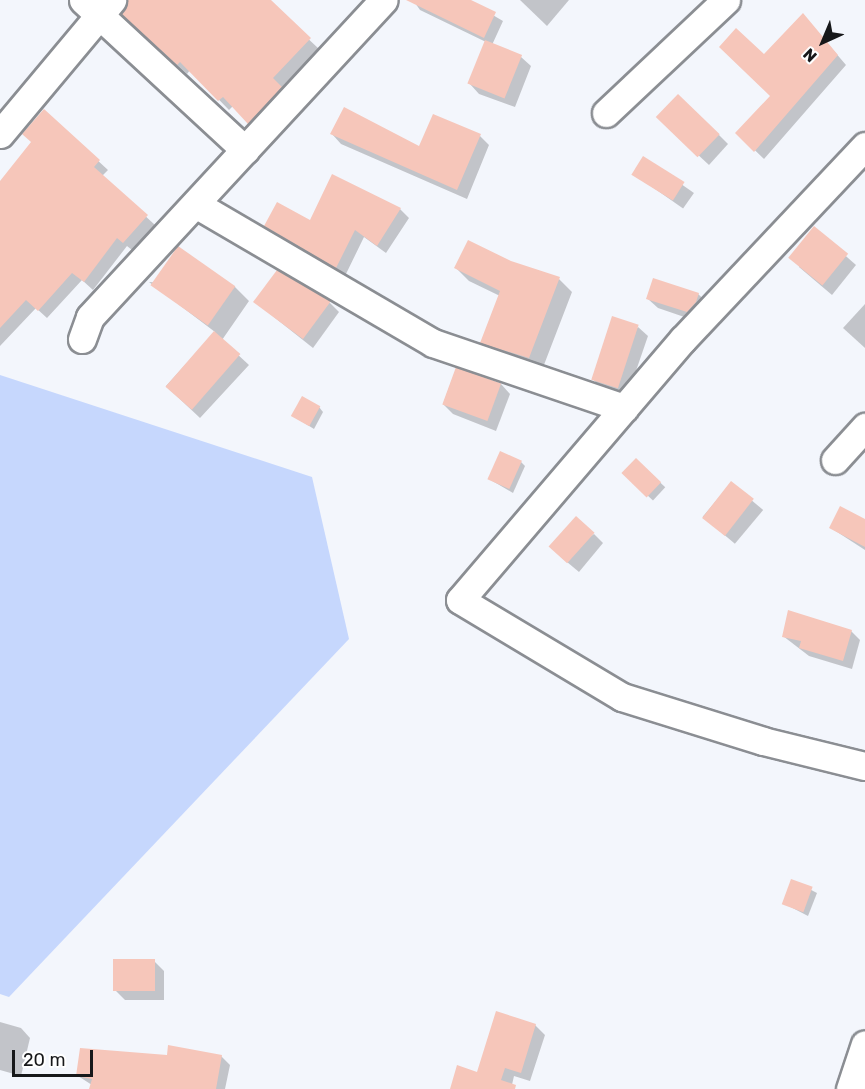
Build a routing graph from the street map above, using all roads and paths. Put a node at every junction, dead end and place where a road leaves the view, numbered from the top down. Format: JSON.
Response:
{"nodes":[{"id":1,"x":384,"y":0,"type":"edge"},
{"id":2,"x":726,"y":0,"type":"edge"},
{"id":3,"x":98,"y":5,"type":"edge"},
{"id":4,"x":606,"y":112,"type":"dead end"},
{"id":5,"x":0,"y":134,"type":"edge"},
{"id":6,"x":865,"y":146,"type":"edge"},
{"id":7,"x":245,"y":150,"type":"junction"},
{"id":8,"x":197,"y":204,"type":"junction"},
{"id":9,"x":82,"y":339,"type":"dead end"},
{"id":10,"x":624,"y":408,"type":"junction"},
{"id":11,"x":865,"y":427,"type":"edge"},
{"id":12,"x":835,"y":460,"type":"dead end"},
{"id":13,"x":865,"y":766,"type":"edge"},
{"id":14,"x":865,"y":1044,"type":"edge"},
{"id":15,"x":850,"y":1089,"type":"edge"}],
"edges":[{"from":1,"to":7,"type":"street"},
{"from":2,"to":4,"type":"street"},
{"from":3,"to":5,"type":"street"},
{"from":3,"to":7,"type":"street"},
{"from":6,"to":10,"type":"street"},
{"from":7,"to":8,"type":"street"},
{"from":8,"to":9,"type":"street"},
{"from":8,"to":10,"type":"street"},
{"from":10,"to":13,"type":"street"},
{"from":11,"to":12,"type":"street"},
{"from":14,"to":15,"type":"street"}]}
